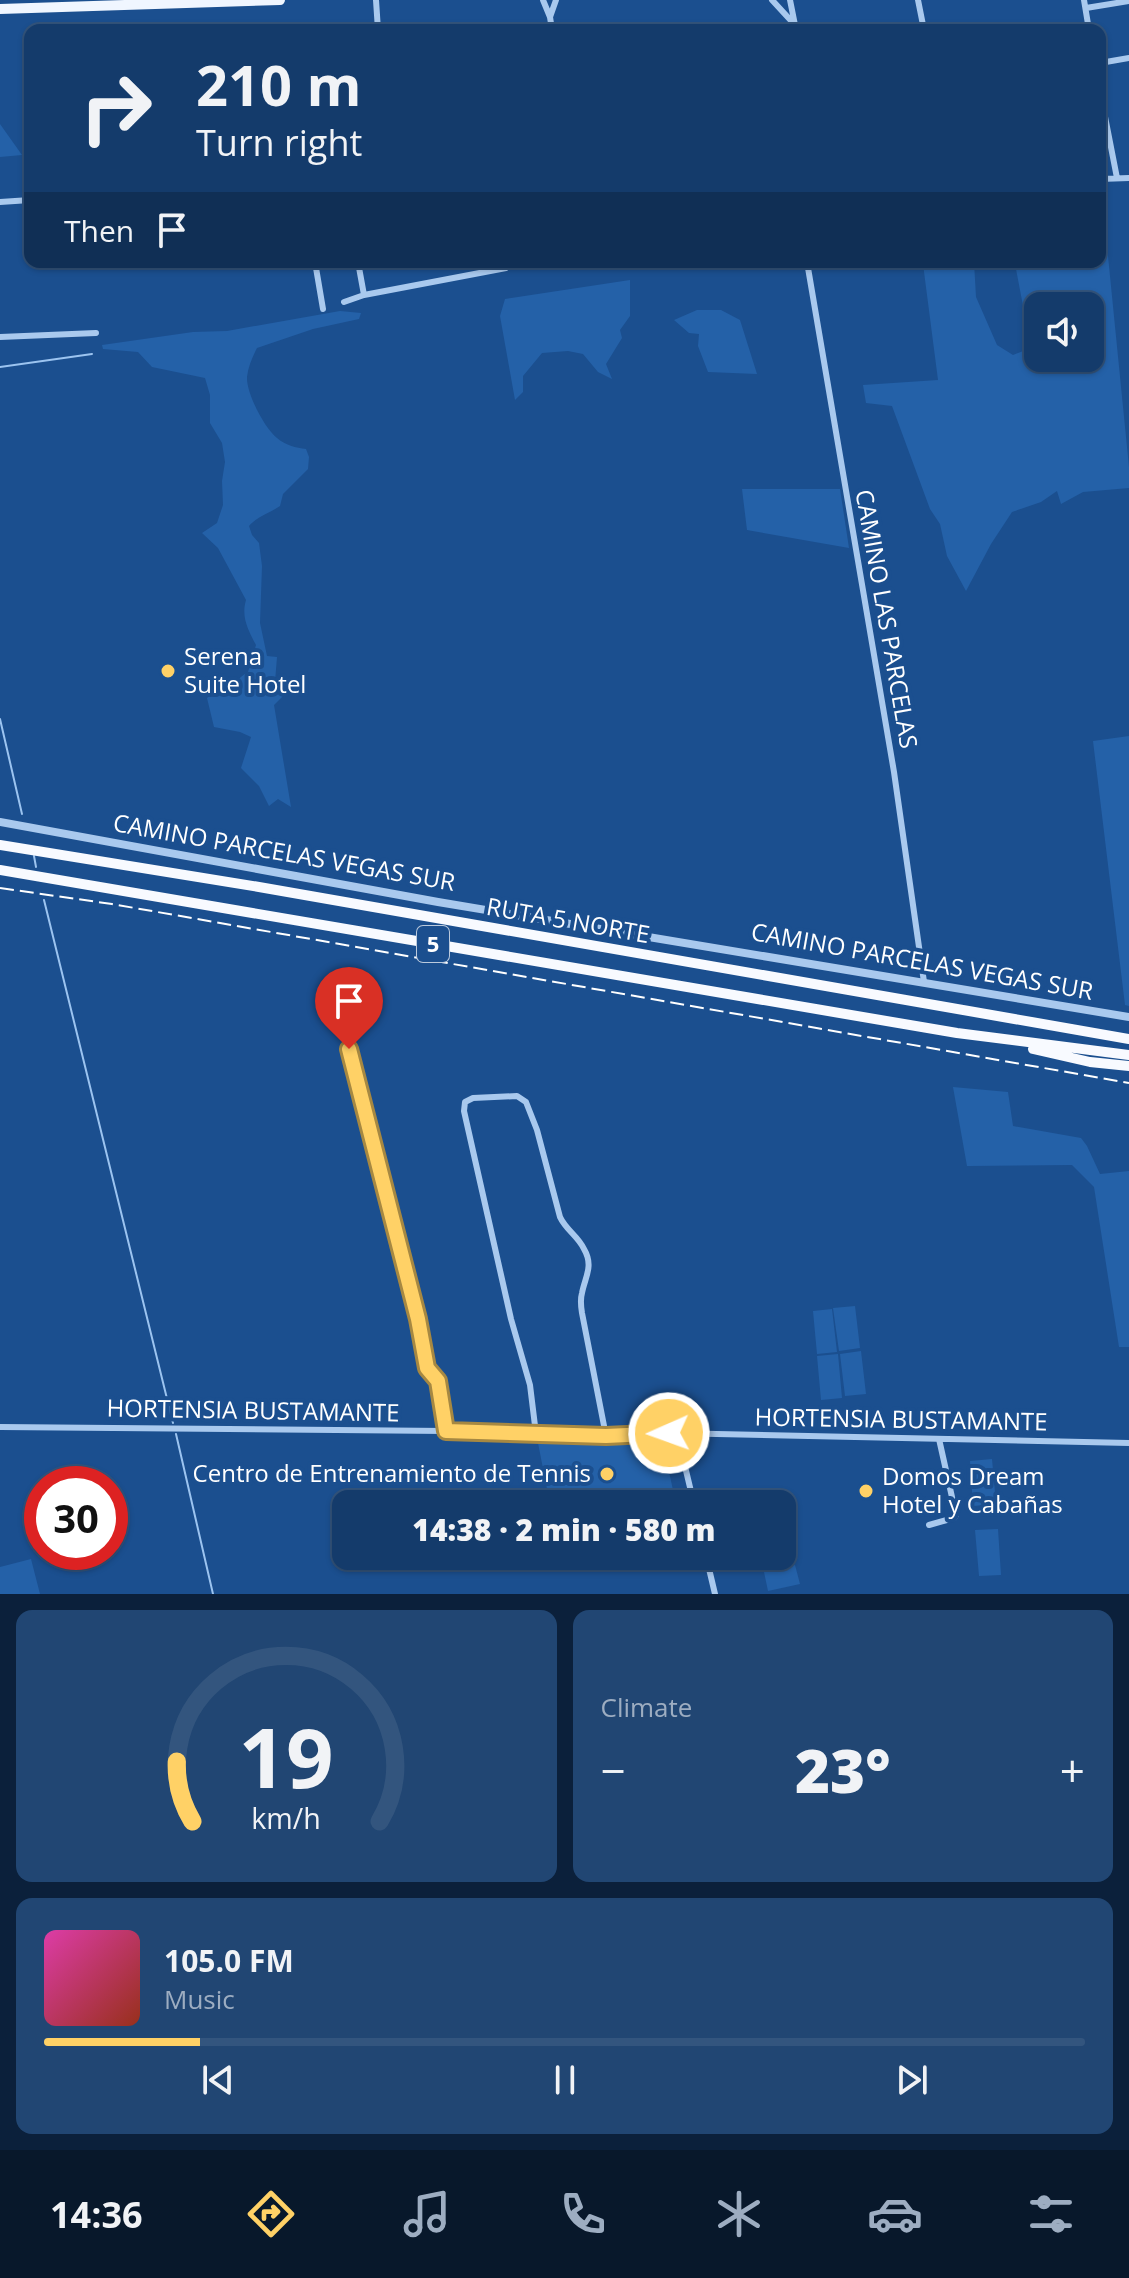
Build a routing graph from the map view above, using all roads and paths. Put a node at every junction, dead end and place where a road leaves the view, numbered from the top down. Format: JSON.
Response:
{"nodes":[{"id":1,"x":106,"y":0,"type":"edge"},
{"id":2,"x":280,"y":0,"type":"edge"},
{"id":3,"x":376,"y":0,"type":"edge"},
{"id":4,"x":543,"y":0,"type":"edge"},
{"id":5,"x":556,"y":0,"type":"edge"},
{"id":6,"x":772,"y":0,"type":"edge"},
{"id":7,"x":790,"y":0,"type":"edge"},
{"id":8,"x":918,"y":0,"type":"edge"},
{"id":9,"x":1129,"y":1,"type":"edge"},
{"id":10,"x":1085,"y":4,"type":"edge"},
{"id":11,"x":55,"y":8,"type":"junction"},
{"id":12,"x":0,"y":9,"type":"edge"},
{"id":13,"x":550,"y":17,"type":"junction"},
{"id":14,"x":378,"y":24,"type":"edge"},
{"id":15,"x":551,"y":24,"type":"edge"},
{"id":16,"x":793,"y":24,"type":"edge"},
{"id":17,"x":795,"y":24,"type":"edge"},
{"id":18,"x":923,"y":24,"type":"edge"},
{"id":19,"x":1088,"y":24,"type":"edge"},
{"id":20,"x":1129,"y":58,"type":"edge"},
{"id":21,"x":1106,"y":62,"type":"edge"},
{"id":22,"x":1106,"y":122,"type":"edge"},
{"id":23,"x":1117,"y":178,"type":"junction"},
{"id":24,"x":1129,"y":178,"type":"edge"},
{"id":25,"x":1106,"y":179,"type":"edge"},
{"id":26,"x":24,"y":200,"type":"edge"},
{"id":27,"x":0,"y":202,"type":"edge"},
{"id":28,"x":316,"y":268,"type":"edge"},
{"id":29,"x":359,"y":268,"type":"edge"},
{"id":30,"x":506,"y":268,"type":"edge"},
{"id":31,"x":808,"y":268,"type":"edge"},
{"id":32,"x":364,"y":295,"type":"junction"},
{"id":33,"x":344,"y":302,"type":"dead end"},
{"id":34,"x":323,"y":309,"type":"dead end"},
{"id":35,"x":96,"y":333,"type":"dead end"},
{"id":36,"x":0,"y":337,"type":"edge"},
{"id":37,"x":0,"y":822,"type":"edge"},
{"id":38,"x":0,"y":845,"type":"edge"},
{"id":39,"x":201,"y":857,"type":"junction"},
{"id":40,"x":0,"y":870,"type":"edge"},
{"id":41,"x":198,"y":878,"type":"junction"},
{"id":42,"x":924,"y":982,"type":"junction"},
{"id":43,"x":1129,"y":1017,"type":"edge"},
{"id":44,"x":342,"y":1022,"type":"dead end"},
{"id":45,"x":957,"y":1033,"type":"junction"},
{"id":46,"x":1129,"y":1039,"type":"edge"},
{"id":47,"x":1129,"y":1055,"type":"edge"},
{"id":48,"x":1129,"y":1066,"type":"edge"},
{"id":49,"x":0,"y":1427,"type":"edge"},
{"id":50,"x":446,"y":1431,"type":"junction"},
{"id":51,"x":677,"y":1433,"type":"junction"},
{"id":52,"x":536,"y":1434,"type":"junction"},
{"id":53,"x":606,"y":1436,"type":"junction"},
{"id":54,"x":939,"y":1439,"type":"junction"},
{"id":55,"x":1129,"y":1443,"type":"edge"},
{"id":56,"x":691,"y":1490,"type":"edge"},
{"id":57,"x":929,"y":1525,"type":"dead end"},
{"id":58,"x":709,"y":1570,"type":"edge"},
{"id":59,"x":715,"y":1594,"type":"edge"}],
"edges":[{"from":1,"to":11,"type":"main road"},
{"from":2,"to":11,"type":"main road"},
{"from":3,"to":14,"type":"street"},
{"from":4,"to":13,"type":"street"},
{"from":5,"to":13,"type":"street"},
{"from":6,"to":16,"type":"street"},
{"from":7,"to":17,"type":"street"},
{"from":8,"to":18,"type":"street"},
{"from":9,"to":10,"type":"street"},
{"from":10,"to":19,"type":"street"},
{"from":11,"to":12,"type":"main road"},
{"from":13,"to":15,"type":"street"},
{"from":20,"to":21,"type":"street"},
{"from":22,"to":23,"type":"street"},
{"from":23,"to":24,"type":"street"},
{"from":23,"to":25,"type":"street"},
{"from":26,"to":27,"type":"street"},
{"from":28,"to":34,"type":"street"},
{"from":29,"to":32,"type":"street"},
{"from":30,"to":32,"type":"street"},
{"from":31,"to":42,"type":"street","name":"CAMINO LAS PARCELAS"},
{"from":32,"to":33,"type":"street"},
{"from":35,"to":36,"type":"street"},
{"from":37,"to":39,"type":"street","name":"CAMINO PARCELAS VEGAS SUR"},
{"from":38,"to":41,"type":"highway","name":"RUTA 5 NORTE","number":"5"},
{"from":39,"to":41,"type":"street"},
{"from":39,"to":42,"type":"street","name":"CAMINO PARCELAS VEGAS SUR"},
{"from":40,"to":45,"type":"highway","name":"RUTA 5 NORTE","number":"5"},
{"from":41,"to":46,"type":"highway","name":"RUTA 5 NORTE","number":"5"},
{"from":42,"to":43,"type":"street","name":"CAMINO PARCELAS VEGAS SUR"},
{"from":44,"to":50,"type":"street"},
{"from":45,"to":47,"type":"highway","name":"RUTA 5 NORTE","number":"5"},
{"from":45,"to":48,"type":"highway"},
{"from":49,"to":50,"type":"street","name":"HORTENSIA BUSTAMANTE"},
{"from":50,"to":52,"type":"street","name":"HORTENSIA BUSTAMANTE"},
{"from":51,"to":53,"type":"street","name":"HORTENSIA BUSTAMANTE"},
{"from":51,"to":54,"type":"street","name":"HORTENSIA BUSTAMANTE"},
{"from":51,"to":56,"type":"street"},
{"from":52,"to":53,"type":"street","name":"HORTENSIA BUSTAMANTE"},
{"from":52,"to":53,"type":"street"},
{"from":54,"to":55,"type":"street","name":"HORTENSIA BUSTAMANTE"},
{"from":54,"to":57,"type":"street"},
{"from":58,"to":59,"type":"street"}]}
